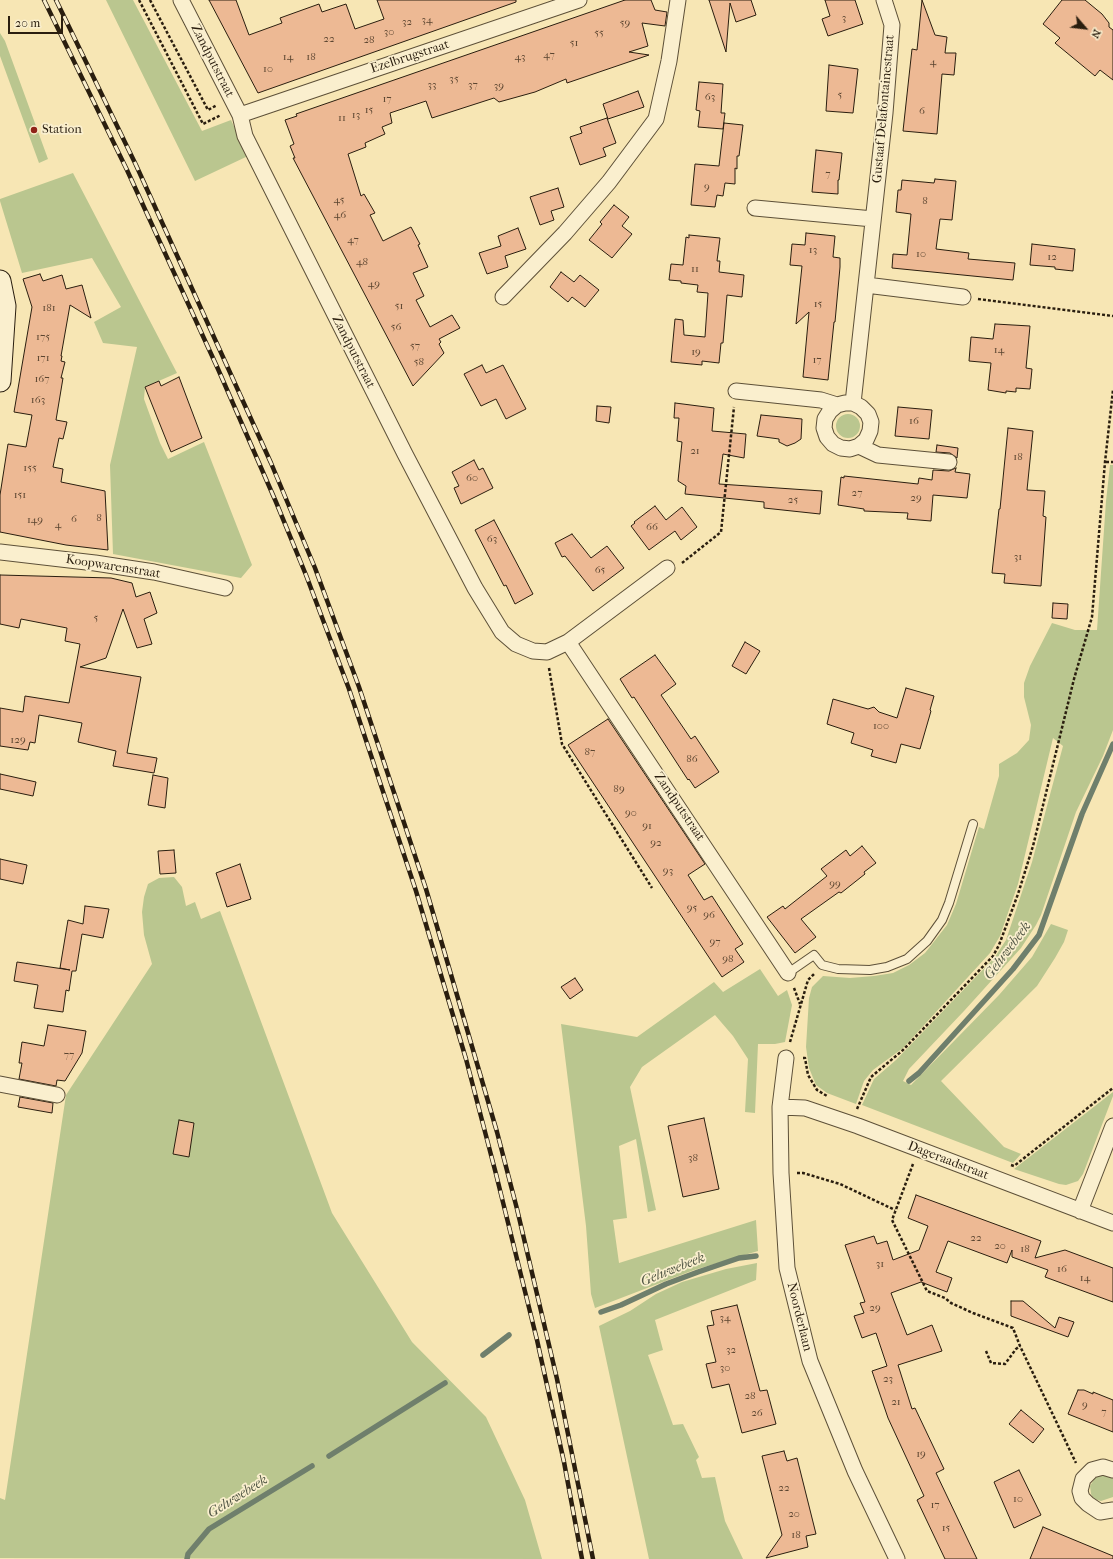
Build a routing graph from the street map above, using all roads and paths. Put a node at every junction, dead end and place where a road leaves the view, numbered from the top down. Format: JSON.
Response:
{"nodes":[{"id":1,"x":139,"y":0,"type":"edge"},
{"id":2,"x":150,"y":0,"type":"edge"},
{"id":3,"x":181,"y":0,"type":"edge"},
{"id":4,"x":580,"y":0,"type":"edge"},
{"id":5,"x":678,"y":0,"type":"edge"},
{"id":6,"x":884,"y":0,"type":"edge"},
{"id":7,"x":564,"y":3,"type":"edge"},
{"id":8,"x":236,"y":107,"type":"junction"},
{"id":9,"x":755,"y":208,"type":"dead end"},
{"id":10,"x":873,"y":219,"type":"junction"},
{"id":11,"x":0,"y":281,"type":"edge"},
{"id":12,"x":866,"y":284,"type":"junction"},
{"id":13,"x":503,"y":297,"type":"dead end"},
{"id":14,"x":963,"y":298,"type":"joint"},
{"id":15,"x":3,"y":306,"type":"edge"},
{"id":16,"x":1113,"y":316,"type":"edge"},
{"id":17,"x":0,"y":381,"type":"edge"},
{"id":18,"x":1113,"y":390,"type":"edge"},
{"id":19,"x":736,"y":391,"type":"joint"},
{"id":20,"x":853,"y":403,"type":"junction"},
{"id":21,"x":837,"y":405,"type":"junction"},
{"id":22,"x":859,"y":446,"type":"junction"},
{"id":23,"x":949,"y":462,"type":"dead end"},
{"id":24,"x":1105,"y":462,"type":"junction"},
{"id":25,"x":1113,"y":462,"type":"edge"},
{"id":26,"x":0,"y":552,"type":"edge"},
{"id":27,"x":667,"y":568,"type":"joint"},
{"id":28,"x":225,"y":588,"type":"dead end"},
{"id":29,"x":568,"y":642,"type":"junction"},
{"id":30,"x":547,"y":652,"type":"junction"},
{"id":31,"x":973,"y":824,"type":"dead end"},
{"id":32,"x":652,"y":888,"type":"dead end"},
{"id":33,"x":822,"y":965,"type":"junction"},
{"id":34,"x":788,"y":973,"type":"joint"},
{"id":35,"x":786,"y":1058,"type":"junction"},
{"id":36,"x":0,"y":1084,"type":"edge"},
{"id":37,"x":1113,"y":1088,"type":"edge"},
{"id":38,"x":57,"y":1095,"type":"dead end"},
{"id":39,"x":831,"y":1099,"type":"dead end"},
{"id":40,"x":850,"y":1107,"type":"dead end"},
{"id":41,"x":780,"y":1108,"type":"junction"},
{"id":42,"x":1113,"y":1126,"type":"edge"},
{"id":43,"x":919,"y":1150,"type":"junction"},
{"id":44,"x":1007,"y":1163,"type":"dead end"},
{"id":45,"x":781,"y":1173,"type":"junction"},
{"id":46,"x":895,"y":1210,"type":"junction"},
{"id":47,"x":1080,"y":1211,"type":"junction"},
{"id":48,"x":1113,"y":1223,"type":"edge"},
{"id":49,"x":1020,"y":1346,"type":"junction"},
{"id":50,"x":986,"y":1351,"type":"dead end"},
{"id":51,"x":1113,"y":1470,"type":"edge"},
{"id":52,"x":1087,"y":1474,"type":"junction"},
{"id":53,"x":1113,"y":1510,"type":"edge"},
{"id":54,"x":897,"y":1559,"type":"edge"}],
"edges":[{"from":1,"to":8,"type":"path"},
{"from":2,"to":8,"type":"path"},
{"from":3,"to":8,"type":"street","name":"Zandputstraat"},
{"from":4,"to":7,"type":"street","name":"Ezelbrugstraat"},
{"from":5,"to":13,"type":"street"},
{"from":6,"to":10,"type":"street","name":"Gustaaf Delafontainestraat"},
{"from":7,"to":8,"type":"street","name":"Ezelbrugstraat"},
{"from":8,"to":30,"type":"street","name":"Zandputstraat"},
{"from":9,"to":10,"type":"street"},
{"from":10,"to":12,"type":"street","name":"Gustaaf Delafontainestraat"},
{"from":11,"to":15,"type":"street"},
{"from":12,"to":14,"type":"street"},
{"from":12,"to":20,"type":"street","name":"Gustaaf Delafontainestraat"},
{"from":14,"to":16,"type":"path"},
{"from":15,"to":17,"type":"street"},
{"from":18,"to":24,"type":"path"},
{"from":19,"to":21,"type":"street"},
{"from":19,"to":27,"type":"path"},
{"from":20,"to":21,"type":"street"},
{"from":20,"to":22,"type":"street"},
{"from":21,"to":22,"type":"street"},
{"from":22,"to":23,"type":"street"},
{"from":24,"to":25,"type":"path"},
{"from":24,"to":40,"type":"path"},
{"from":26,"to":28,"type":"street","name":"Koopwarenstraat"},
{"from":27,"to":29,"type":"street"},
{"from":29,"to":30,"type":"street"},
{"from":29,"to":34,"type":"street","name":"Zandputstraat"},
{"from":30,"to":32,"type":"path"},
{"from":31,"to":33,"type":"lane"},
{"from":33,"to":34,"type":"lane"},
{"from":33,"to":35,"type":"path"},
{"from":35,"to":39,"type":"path"},
{"from":35,"to":41,"type":"street","name":"Noorderlaan"},
{"from":36,"to":38,"type":"street"},
{"from":37,"to":44,"type":"path"},
{"from":41,"to":43,"type":"street","name":"Dageraadstraat"},
{"from":41,"to":45,"type":"street","name":"Noorderlaan"},
{"from":42,"to":47,"type":"street"},
{"from":43,"to":46,"type":"path"},
{"from":43,"to":47,"type":"street","name":"Dageraadstraat"},
{"from":45,"to":46,"type":"path"},
{"from":45,"to":54,"type":"street","name":"Noorderlaan"},
{"from":46,"to":49,"type":"path"},
{"from":47,"to":48,"type":"street","name":"Dageraadstraat"},
{"from":49,"to":50,"type":"path"},
{"from":49,"to":52,"type":"path"},
{"from":51,"to":52,"type":"street"},
{"from":52,"to":53,"type":"street"}]}
